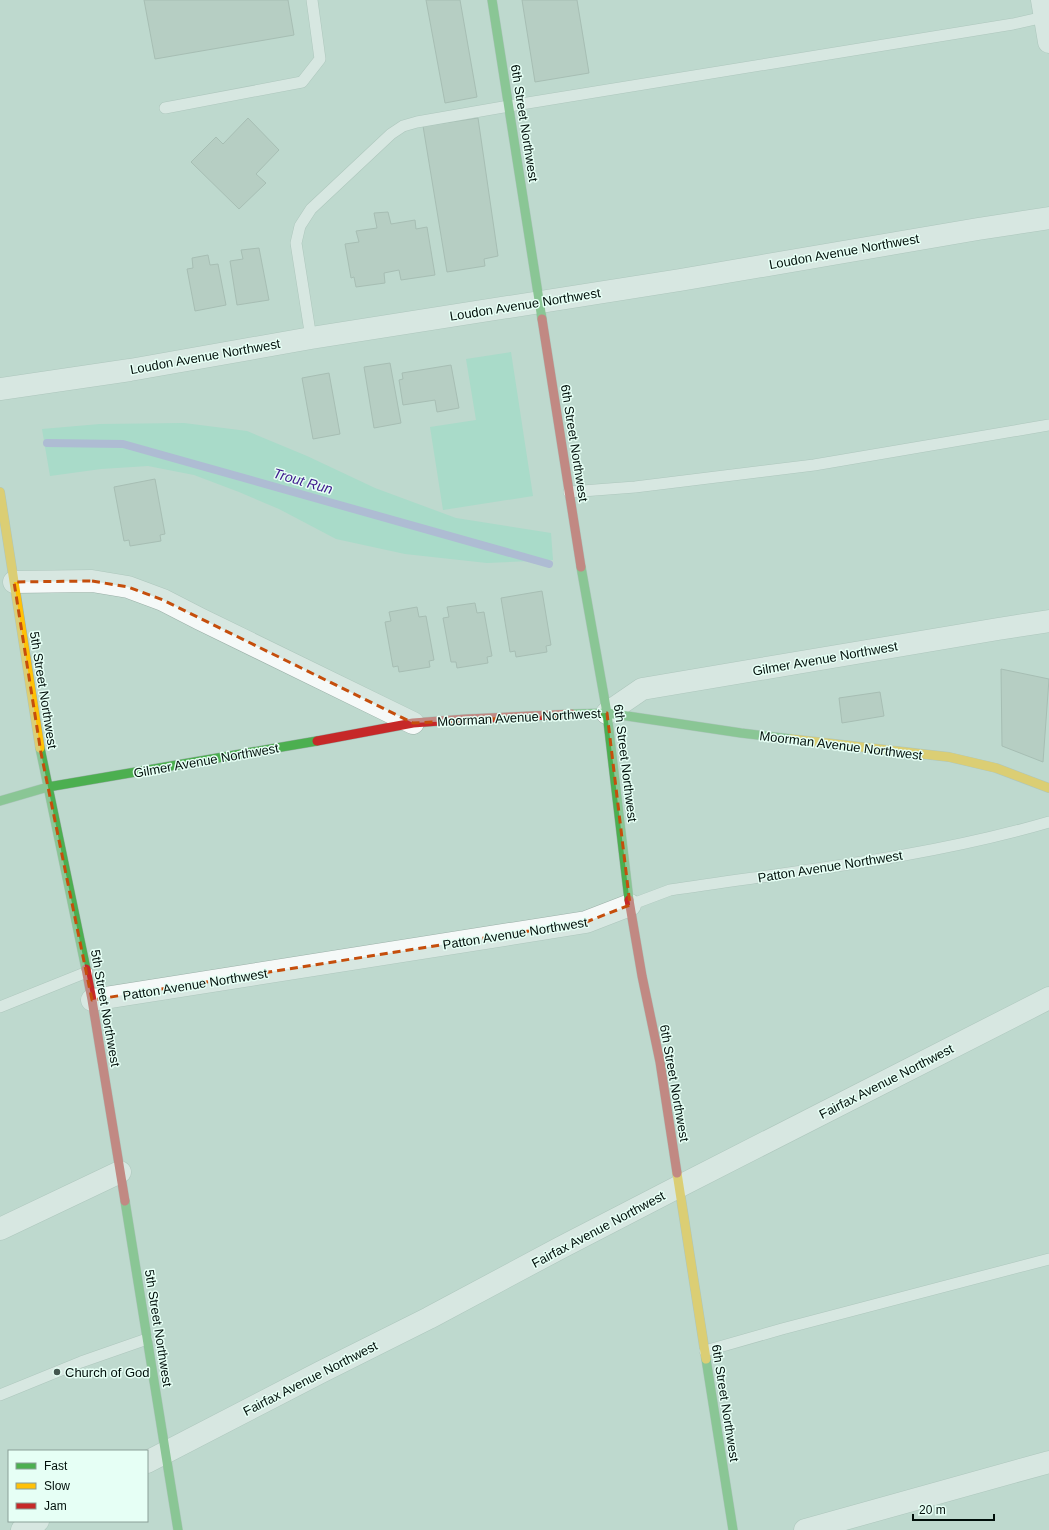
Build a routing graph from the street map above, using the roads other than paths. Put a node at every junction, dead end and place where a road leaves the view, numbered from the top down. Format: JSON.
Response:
{"nodes":[{"id":1,"x":312,"y":0,"type":"edge"},
{"id":2,"x":492,"y":0,"type":"edge"},
{"id":3,"x":1045,"y":11,"type":"edge"},
{"id":4,"x":1049,"y":42,"type":"edge"},
{"id":5,"x":509,"y":106,"type":"junction"},
{"id":6,"x":165,"y":108,"type":"dead end"},
{"id":7,"x":1049,"y":218,"type":"edge"},
{"id":8,"x":539,"y":302,"type":"junction"},
{"id":9,"x":311,"y":338,"type":"junction"},
{"id":10,"x":0,"y":390,"type":"edge"},
{"id":11,"x":1049,"y":425,"type":"edge"},
{"id":12,"x":0,"y":492,"type":"edge"},
{"id":13,"x":570,"y":492,"type":"junction"},
{"id":14,"x":14,"y":582,"type":"junction"},
{"id":15,"x":1049,"y":621,"type":"edge"},
{"id":16,"x":607,"y":713,"type":"junction"},
{"id":17,"x":413,"y":723,"type":"junction"},
{"id":18,"x":48,"y":787,"type":"junction"},
{"id":19,"x":1049,"y":788,"type":"edge"},
{"id":20,"x":0,"y":801,"type":"edge"},
{"id":21,"x":1049,"y":822,"type":"edge"},
{"id":22,"x":630,"y":905,"type":"junction"},
{"id":23,"x":87,"y":972,"type":"junction"},
{"id":24,"x":1049,"y":998,"type":"edge"},
{"id":25,"x":92,"y":1000,"type":"junction"},
{"id":26,"x":0,"y":1007,"type":"edge"},
{"id":27,"x":120,"y":1172,"type":"junction"},
{"id":28,"x":680,"y":1186,"type":"junction"},
{"id":29,"x":0,"y":1229,"type":"edge"},
{"id":30,"x":1049,"y":1259,"type":"edge"},
{"id":31,"x":147,"y":1339,"type":"junction"},
{"id":32,"x":704,"y":1351,"type":"junction"},
{"id":33,"x":0,"y":1395,"type":"edge"},
{"id":34,"x":156,"y":1457,"type":"edge"},
{"id":35,"x":1049,"y":1462,"type":"edge"},
{"id":36,"x":36,"y":1522,"type":"edge"},
{"id":37,"x":22,"y":1530,"type":"edge"},
{"id":38,"x":178,"y":1530,"type":"edge"},
{"id":39,"x":733,"y":1530,"type":"edge"},
{"id":40,"x":805,"y":1530,"type":"edge"}],
"edges":[{"from":1,"to":6,"type":"lane"},
{"from":2,"to":5,"type":"street","name":"6th Street Northwest"},
{"from":3,"to":4,"type":"street"},
{"from":3,"to":5,"type":"lane"},
{"from":5,"to":8,"type":"street","name":"6th Street Northwest"},
{"from":5,"to":9,"type":"lane"},
{"from":7,"to":8,"type":"street","name":"Loudon Avenue Northwest"},
{"from":8,"to":9,"type":"street","name":"Loudon Avenue Northwest"},
{"from":8,"to":13,"type":"street","name":"6th Street Northwest"},
{"from":9,"to":10,"type":"street","name":"Loudon Avenue Northwest"},
{"from":11,"to":13,"type":"lane"},
{"from":12,"to":14,"type":"street","name":"5th Street Northwest"},
{"from":13,"to":16,"type":"street","name":"6th Street Northwest"},
{"from":14,"to":17,"type":"street"},
{"from":14,"to":18,"type":"street","name":"5th Street Northwest"},
{"from":15,"to":16,"type":"street","name":"Gilmer Avenue Northwest"},
{"from":16,"to":17,"type":"street","name":"Moorman Avenue Northwest"},
{"from":16,"to":19,"type":"street","name":"Moorman Avenue Northwest"},
{"from":16,"to":22,"type":"street","name":"6th Street Northwest"},
{"from":17,"to":18,"type":"street","name":"Gilmer Avenue Northwest"},
{"from":18,"to":20,"type":"street","name":"Gilmer Avenue Northwest"},
{"from":18,"to":23,"type":"street","name":"5th Street Northwest"},
{"from":21,"to":22,"type":"lane","name":"Patton Avenue Northwest"},
{"from":22,"to":25,"type":"street","name":"Patton Avenue Northwest"},
{"from":22,"to":28,"type":"street","name":"6th Street Northwest"},
{"from":23,"to":25,"type":"street","name":"5th Street Northwest"},
{"from":23,"to":26,"type":"lane"},
{"from":24,"to":28,"type":"street","name":"Fairfax Avenue Northwest"},
{"from":25,"to":27,"type":"street","name":"5th Street Northwest"},
{"from":27,"to":29,"type":"street"},
{"from":27,"to":31,"type":"street","name":"5th Street Northwest"},
{"from":28,"to":32,"type":"street","name":"6th Street Northwest"},
{"from":28,"to":34,"type":"street","name":"Fairfax Avenue Northwest"},
{"from":30,"to":32,"type":"lane"},
{"from":31,"to":33,"type":"lane"},
{"from":31,"to":34,"type":"street","name":"5th Street Northwest"},
{"from":32,"to":39,"type":"street","name":"6th Street Northwest"},
{"from":34,"to":38,"type":"street","name":"5th Street Northwest"},
{"from":35,"to":40,"type":"street"},
{"from":36,"to":37,"type":"street"}]}
